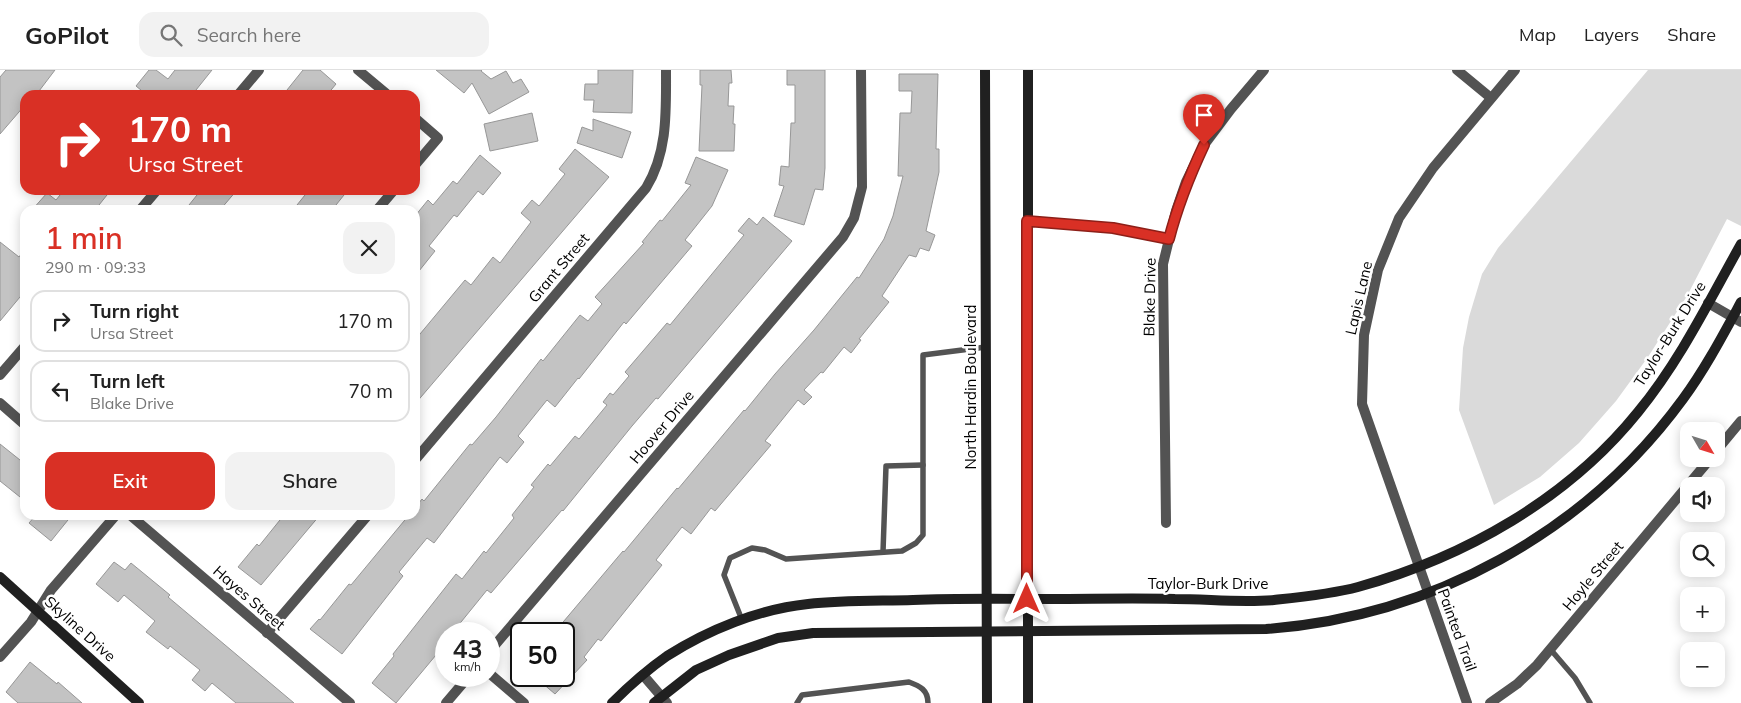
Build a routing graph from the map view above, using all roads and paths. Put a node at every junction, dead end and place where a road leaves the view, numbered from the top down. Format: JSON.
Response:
{"nodes":[{"id":1,"x":260,"y":70,"type":"edge"},
{"id":2,"x":358,"y":70,"type":"edge"},
{"id":3,"x":666,"y":70,"type":"edge"},
{"id":4,"x":862,"y":70,"type":"edge"},
{"id":5,"x":985,"y":70,"type":"edge"},
{"id":6,"x":1028,"y":70,"type":"edge"},
{"id":7,"x":1264,"y":70,"type":"edge"},
{"id":8,"x":1457,"y":70,"type":"edge"},
{"id":9,"x":1515,"y":70,"type":"edge"},
{"id":10,"x":242,"y":90,"type":"edge"},
{"id":11,"x":382,"y":90,"type":"edge"},
{"id":12,"x":1491,"y":98,"type":"junction"},
{"id":13,"x":420,"y":122,"type":"edge"},
{"id":14,"x":420,"y":159,"type":"edge"},
{"id":15,"x":153,"y":195,"type":"edge"},
{"id":16,"x":390,"y":195,"type":"edge"},
{"id":17,"x":144,"y":205,"type":"edge"},
{"id":18,"x":381,"y":205,"type":"edge"},
{"id":19,"x":1027,"y":221,"type":"junction"},
{"id":20,"x":1169,"y":239,"type":"junction"},
{"id":21,"x":1741,"y":244,"type":"edge"},
{"id":22,"x":1741,"y":302,"type":"edge"},
{"id":23,"x":1708,"y":303,"type":"junction"},
{"id":24,"x":1737,"y":320,"type":"edge"},
{"id":25,"x":986,"y":347,"type":"junction"},
{"id":26,"x":20,"y":352,"type":"edge"},
{"id":27,"x":0,"y":375,"type":"edge"},
{"id":28,"x":0,"y":403,"type":"edge"},
{"id":29,"x":20,"y":421,"type":"edge"},
{"id":30,"x":1741,"y":421,"type":"edge"},
{"id":31,"x":1725,"y":440,"type":"edge"},
{"id":32,"x":420,"y":454,"type":"edge"},
{"id":33,"x":923,"y":465,"type":"junction"},
{"id":34,"x":1703,"y":468,"type":"edge"},
{"id":35,"x":112,"y":520,"type":"edge"},
{"id":36,"x":136,"y":520,"type":"edge"},
{"id":37,"x":364,"y":520,"type":"edge"},
{"id":38,"x":1166,"y":523,"type":"dead end"},
{"id":39,"x":883,"y":552,"type":"junction"},
{"id":40,"x":1419,"y":566,"type":"junction"},
{"id":41,"x":0,"y":576,"type":"edge"},
{"id":42,"x":1428,"y":594,"type":"junction"},
{"id":43,"x":987,"y":598,"type":"junction"},
{"id":44,"x":1027,"y":599,"type":"junction"},
{"id":45,"x":38,"y":611,"type":"junction"},
{"id":46,"x":742,"y":620,"type":"junction"},
{"id":47,"x":1028,"y":630,"type":"junction"},
{"id":48,"x":988,"y":631,"type":"junction"},
{"id":49,"x":267,"y":633,"type":"junction"},
{"id":50,"x":500,"y":639,"type":"edge"},
{"id":51,"x":1551,"y":650,"type":"junction"},
{"id":52,"x":0,"y":656,"type":"edge"},
{"id":53,"x":643,"y":674,"type":"junction"},
{"id":54,"x":500,"y":682,"type":"edge"},
{"id":55,"x":460,"y":687,"type":"edge"},
{"id":56,"x":661,"y":701,"type":"edge"},
{"id":57,"x":139,"y":703,"type":"edge"},
{"id":58,"x":350,"y":703,"type":"edge"},
{"id":59,"x":446,"y":703,"type":"edge"},
{"id":60,"x":524,"y":703,"type":"edge"},
{"id":61,"x":612,"y":703,"type":"edge"},
{"id":62,"x":797,"y":703,"type":"edge"},
{"id":63,"x":928,"y":703,"type":"edge"},
{"id":64,"x":987,"y":703,"type":"edge"},
{"id":65,"x":1028,"y":703,"type":"edge"},
{"id":66,"x":1467,"y":703,"type":"edge"},
{"id":67,"x":1490,"y":703,"type":"edge"},
{"id":68,"x":1590,"y":703,"type":"edge"}],
"edges":[{"from":1,"to":10,"type":"street"},
{"from":2,"to":11,"type":"street"},
{"from":3,"to":32,"type":"street","name":"Grant Street"},
{"from":4,"to":50,"type":"street","name":"Hoover Drive"},
{"from":5,"to":25,"type":"street","name":"North Hardin Boulevard"},
{"from":6,"to":19,"type":"street"},
{"from":7,"to":20,"type":"street","name":"Blake Drive"},
{"from":8,"to":12,"type":"street"},
{"from":9,"to":12,"type":"street","name":"Lapis Lane"},
{"from":12,"to":40,"type":"street","name":"Lapis Lane"},
{"from":13,"to":14,"type":"street"},
{"from":15,"to":17,"type":"street"},
{"from":16,"to":18,"type":"street"},
{"from":19,"to":20,"type":"street"},
{"from":19,"to":44,"type":"street"},
{"from":20,"to":38,"type":"street","name":"Blake Drive"},
{"from":21,"to":23,"type":"street","name":"Taylor-Burk Drive"},
{"from":22,"to":24,"type":"street"},
{"from":23,"to":24,"type":"street"},
{"from":23,"to":40,"type":"street","name":"Taylor-Burk Drive"},
{"from":24,"to":42,"type":"street"},
{"from":25,"to":33,"type":"lane"},
{"from":25,"to":43,"type":"street","name":"North Hardin Boulevard"},
{"from":26,"to":27,"type":"street"},
{"from":28,"to":29,"type":"street"},
{"from":30,"to":31,"type":"street"},
{"from":33,"to":39,"type":"lane"},
{"from":33,"to":39,"type":"lane"},
{"from":34,"to":51,"type":"street","name":"Hoyle Street"},
{"from":35,"to":45,"type":"street"},
{"from":36,"to":49,"type":"street","name":"Hayes Street"},
{"from":37,"to":49,"type":"street"},
{"from":39,"to":46,"type":"lane"},
{"from":40,"to":42,"type":"street","name":"Painted Trail"},
{"from":40,"to":44,"type":"street","name":"Taylor-Burk Drive"},
{"from":41,"to":45,"type":"street","name":"Skyline Drive"},
{"from":42,"to":47,"type":"street"},
{"from":42,"to":66,"type":"street","name":"Painted Trail"},
{"from":43,"to":44,"type":"street","name":"Taylor-Burk Drive"},
{"from":43,"to":46,"type":"street","name":"Taylor-Burk Drive"},
{"from":43,"to":48,"type":"street","name":"North Hardin Boulevard"},
{"from":44,"to":47,"type":"street"},
{"from":45,"to":52,"type":"street"},
{"from":45,"to":57,"type":"street","name":"Skyline Drive"},
{"from":46,"to":53,"type":"street","name":"Taylor-Burk Drive"},
{"from":47,"to":48,"type":"street"},
{"from":47,"to":65,"type":"street"},
{"from":48,"to":56,"type":"street"},
{"from":48,"to":64,"type":"street","name":"North Hardin Boulevard"},
{"from":49,"to":58,"type":"street","name":"Hayes Street"},
{"from":51,"to":67,"type":"street","name":"Hoyle Street"},
{"from":51,"to":68,"type":"lane"},
{"from":53,"to":56,"type":"street"},
{"from":53,"to":61,"type":"street","name":"Taylor-Burk Drive"},
{"from":54,"to":60,"type":"street"},
{"from":55,"to":59,"type":"street"},
{"from":62,"to":63,"type":"lane"}]}
